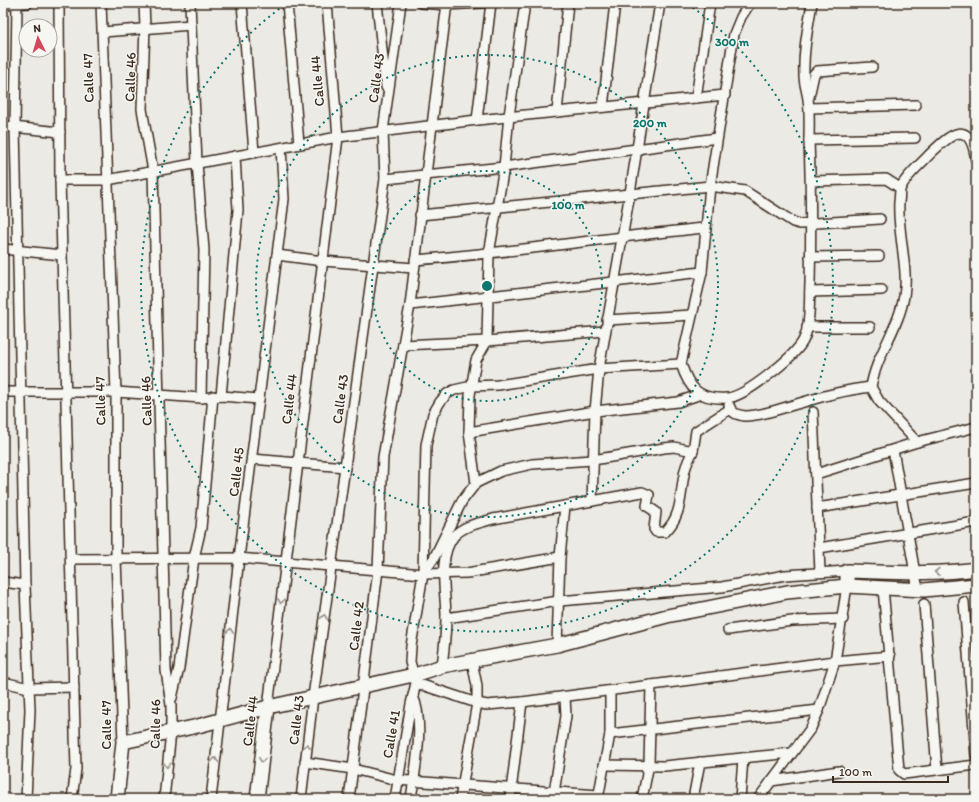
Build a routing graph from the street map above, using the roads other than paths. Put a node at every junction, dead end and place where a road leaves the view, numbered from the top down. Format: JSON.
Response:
{"nodes":[{"id":1,"x":28,"y":3,"type":"edge"},
{"id":2,"x":59,"y":3,"type":"edge"},
{"id":3,"x":101,"y":3,"type":"edge"},
{"id":4,"x":144,"y":3,"type":"edge"},
{"id":5,"x":190,"y":3,"type":"edge"},
{"id":6,"x":242,"y":3,"type":"edge"},
{"id":7,"x":287,"y":3,"type":"edge"},
{"id":8,"x":327,"y":3,"type":"edge"},
{"id":9,"x":377,"y":3,"type":"edge"},
{"id":10,"x":401,"y":3,"type":"edge"},
{"id":11,"x":421,"y":3,"type":"edge"},
{"id":12,"x":482,"y":3,"type":"edge"},
{"id":13,"x":491,"y":3,"type":"edge"},
{"id":14,"x":525,"y":3,"type":"edge"},
{"id":15,"x":568,"y":3,"type":"edge"},
{"id":16,"x":615,"y":3,"type":"edge"},
{"id":17,"x":660,"y":3,"type":"edge"},
{"id":18,"x":710,"y":3,"type":"edge"},
{"id":19,"x":750,"y":3,"type":"edge"},
{"id":20,"x":812,"y":3,"type":"edge"},
{"id":21,"x":17,"y":4,"type":"junction"},
{"id":22,"x":447,"y":4,"type":"edge"},
{"id":23,"x":3,"y":5,"type":"edge"},
{"id":24,"x":191,"y":25,"type":"junction"},
{"id":25,"x":145,"y":27,"type":"junction"},
{"id":26,"x":103,"y":32,"type":"junction"},
{"id":27,"x":872,"y":67,"type":"dead end"},
{"id":28,"x":725,"y":95,"type":"junction"},
{"id":29,"x":696,"y":98,"type":"junction"},
{"id":30,"x":387,"y":101,"type":"junction"},
{"id":31,"x":644,"y":103,"type":"junction"},
{"id":32,"x":808,"y":103,"type":"junction"},
{"id":33,"x":916,"y":105,"type":"dead end"},
{"id":34,"x":603,"y":107,"type":"junction"},
{"id":35,"x":557,"y":112,"type":"junction"},
{"id":36,"x":509,"y":116,"type":"junction"},
{"id":37,"x":477,"y":120,"type":"junction"},
{"id":38,"x":432,"y":125,"type":"junction"},
{"id":39,"x":3,"y":126,"type":"edge"},
{"id":40,"x":14,"y":127,"type":"junction"},
{"id":41,"x":383,"y":131,"type":"junction"},
{"id":42,"x":60,"y":132,"type":"junction"},
{"id":43,"x":338,"y":137,"type":"junction"},
{"id":44,"x":717,"y":138,"type":"junction"},
{"id":45,"x":915,"y":138,"type":"dead end"},
{"id":46,"x":809,"y":140,"type":"junction"},
{"id":47,"x":298,"y":144,"type":"junction"},
{"id":48,"x":280,"y":148,"type":"junction"},
{"id":49,"x":637,"y":148,"type":"junction"},
{"id":50,"x":254,"y":152,"type":"junction"},
{"id":51,"x":235,"y":156,"type":"junction"},
{"id":52,"x":976,"y":160,"type":"edge"},
{"id":53,"x":197,"y":163,"type":"junction"},
{"id":54,"x":504,"y":167,"type":"junction"},
{"id":55,"x":153,"y":171,"type":"junction"},
{"id":56,"x":426,"y":174,"type":"junction"},
{"id":57,"x":385,"y":179,"type":"junction"},
{"id":58,"x":60,"y":180,"type":"junction"},
{"id":59,"x":107,"y":180,"type":"junction"},
{"id":60,"x":811,"y":181,"type":"junction"},
{"id":61,"x":710,"y":186,"type":"junction"},
{"id":62,"x":898,"y":186,"type":"junction"},
{"id":63,"x":630,"y":193,"type":"junction"},
{"id":64,"x":499,"y":206,"type":"junction"},
{"id":65,"x":420,"y":215,"type":"junction"},
{"id":66,"x":880,"y":219,"type":"dead end"},
{"id":67,"x":810,"y":225,"type":"junction"},
{"id":68,"x":705,"y":228,"type":"junction"},
{"id":69,"x":623,"y":236,"type":"junction"},
{"id":70,"x":3,"y":249,"type":"edge"},
{"id":71,"x":17,"y":249,"type":"junction"},
{"id":72,"x":489,"y":254,"type":"junction"},
{"id":73,"x":62,"y":255,"type":"junction"},
{"id":74,"x":277,"y":255,"type":"junction"},
{"id":75,"x":879,"y":256,"type":"dead end"},
{"id":76,"x":810,"y":257,"type":"junction"},
{"id":77,"x":323,"y":261,"type":"junction"},
{"id":78,"x":414,"y":264,"type":"junction"},
{"id":79,"x":373,"y":265,"type":"junction"},
{"id":80,"x":702,"y":272,"type":"junction"},
{"id":81,"x":616,"y":282,"type":"junction"},
{"id":82,"x":882,"y":290,"type":"dead end"},
{"id":83,"x":810,"y":292,"type":"junction"},
{"id":84,"x":488,"y":295,"type":"junction"},
{"id":85,"x":410,"y":305,"type":"junction"},
{"id":86,"x":692,"y":315,"type":"junction"},
{"id":87,"x":607,"y":320,"type":"junction"},
{"id":88,"x":807,"y":327,"type":"junction"},
{"id":89,"x":870,"y":327,"type":"dead end"},
{"id":90,"x":605,"y":331,"type":"junction"},
{"id":91,"x":488,"y":341,"type":"junction"},
{"id":92,"x":403,"y":345,"type":"junction"},
{"id":93,"x":681,"y":364,"type":"junction"},
{"id":94,"x":599,"y":369,"type":"junction"},
{"id":95,"x":472,"y":386,"type":"junction"},
{"id":96,"x":871,"y":387,"type":"junction"},
{"id":97,"x":20,"y":391,"type":"junction"},
{"id":98,"x":3,"y":392,"type":"edge"},
{"id":99,"x":116,"y":392,"type":"junction"},
{"id":100,"x":66,"y":393,"type":"junction"},
{"id":101,"x":701,"y":394,"type":"junction"},
{"id":102,"x":160,"y":395,"type":"junction"},
{"id":103,"x":217,"y":396,"type":"junction"},
{"id":104,"x":200,"y":398,"type":"junction"},
{"id":105,"x":728,"y":398,"type":"junction"},
{"id":106,"x":259,"y":400,"type":"junction"},
{"id":107,"x":730,"y":409,"type":"junction"},
{"id":108,"x":595,"y":411,"type":"junction"},
{"id":109,"x":813,"y":412,"type":"dead end"},
{"id":110,"x":976,"y":427,"type":"edge"},
{"id":111,"x":469,"y":432,"type":"junction"},
{"id":112,"x":917,"y":442,"type":"junction"},
{"id":113,"x":894,"y":450,"type":"junction"},
{"id":114,"x":693,"y":452,"type":"junction"},
{"id":115,"x":252,"y":459,"type":"junction"},
{"id":116,"x":593,"y":460,"type":"junction"},
{"id":117,"x":298,"y":463,"type":"junction"},
{"id":118,"x":345,"y":467,"type":"junction"},
{"id":119,"x":816,"y":474,"type":"junction"},
{"id":120,"x":476,"y":483,"type":"junction"},
{"id":121,"x":976,"y":483,"type":"edge"},
{"id":122,"x":902,"y":494,"type":"junction"},
{"id":123,"x":592,"y":501,"type":"junction"},
{"id":124,"x":565,"y":506,"type":"junction"},
{"id":125,"x":817,"y":508,"type":"junction"},
{"id":126,"x":976,"y":522,"type":"edge"},
{"id":127,"x":909,"y":533,"type":"junction"},
{"id":128,"x":819,"y":548,"type":"junction"},
{"id":129,"x":560,"y":557,"type":"junction"},
{"id":130,"x":165,"y":558,"type":"junction"},
{"id":131,"x":194,"y":558,"type":"junction"},
{"id":132,"x":239,"y":558,"type":"junction"},
{"id":133,"x":116,"y":559,"type":"junction"},
{"id":134,"x":71,"y":560,"type":"junction"},
{"id":135,"x":286,"y":562,"type":"junction"},
{"id":136,"x":331,"y":565,"type":"junction"},
{"id":137,"x":976,"y":569,"type":"edge"},
{"id":138,"x":378,"y":570,"type":"junction"},
{"id":139,"x":847,"y":571,"type":"junction"},
{"id":140,"x":820,"y":572,"type":"junction"},
{"id":141,"x":915,"y":572,"type":"junction"},
{"id":142,"x":422,"y":574,"type":"junction"},
{"id":143,"x":444,"y":574,"type":"junction"},
{"id":144,"x":3,"y":582,"type":"edge"},
{"id":145,"x":25,"y":585,"type":"junction"},
{"id":146,"x":976,"y":585,"type":"edge"},
{"id":147,"x":847,"y":586,"type":"junction"},
{"id":148,"x":883,"y":588,"type":"junction"},
{"id":149,"x":918,"y":590,"type":"junction"},
{"id":150,"x":559,"y":601,"type":"junction"},
{"id":151,"x":964,"y":602,"type":"dead end"},
{"id":152,"x":924,"y":604,"type":"dead end"},
{"id":153,"x":446,"y":618,"type":"junction"},
{"id":154,"x":843,"y":619,"type":"junction"},
{"id":155,"x":728,"y":630,"type":"dead end"},
{"id":156,"x":557,"y":645,"type":"junction"},
{"id":157,"x":890,"y":656,"type":"junction"},
{"id":158,"x":472,"y":661,"type":"junction"},
{"id":159,"x":835,"y":661,"type":"junction"},
{"id":160,"x":442,"y":666,"type":"junction"},
{"id":161,"x":415,"y":679,"type":"junction"},
{"id":162,"x":3,"y":684,"type":"edge"},
{"id":163,"x":651,"y":685,"type":"junction"},
{"id":164,"x":362,"y":686,"type":"junction"},
{"id":165,"x":74,"y":687,"type":"junction"},
{"id":166,"x":29,"y":688,"type":"junction"},
{"id":167,"x":610,"y":691,"type":"junction"},
{"id":168,"x":413,"y":696,"type":"junction"},
{"id":169,"x":313,"y":697,"type":"junction"},
{"id":170,"x":565,"y":697,"type":"junction"},
{"id":171,"x":522,"y":702,"type":"junction"},
{"id":172,"x":477,"y":704,"type":"junction"},
{"id":173,"x":171,"y":705,"type":"junction"},
{"id":174,"x":268,"y":707,"type":"junction"},
{"id":175,"x":819,"y":710,"type":"junction"},
{"id":176,"x":219,"y":720,"type":"junction"},
{"id":177,"x":648,"y":730,"type":"junction"},
{"id":178,"x":171,"y":732,"type":"junction"},
{"id":179,"x":610,"y":734,"type":"junction"},
{"id":180,"x":123,"y":742,"type":"junction"},
{"id":181,"x":792,"y":753,"type":"junction"},
{"id":182,"x":976,"y":755,"type":"edge"},
{"id":183,"x":743,"y":758,"type":"junction"},
{"id":184,"x":305,"y":762,"type":"junction"},
{"id":185,"x":700,"y":762,"type":"junction"},
{"id":186,"x":648,"y":764,"type":"junction"},
{"id":187,"x":604,"y":765,"type":"junction"},
{"id":188,"x":976,"y":765,"type":"edge"},
{"id":189,"x":353,"y":769,"type":"junction"},
{"id":190,"x":937,"y":770,"type":"junction"},
{"id":191,"x":839,"y":771,"type":"dead end"},
{"id":192,"x":398,"y":780,"type":"junction"},
{"id":193,"x":414,"y":780,"type":"junction"},
{"id":194,"x":770,"y":781,"type":"junction"},
{"id":195,"x":463,"y":785,"type":"junction"},
{"id":196,"x":512,"y":788,"type":"junction"},
{"id":197,"x":553,"y":795,"type":"edge"},
{"id":198,"x":598,"y":797,"type":"edge"},
{"id":199,"x":26,"y":799,"type":"edge"},
{"id":200,"x":72,"y":799,"type":"edge"},
{"id":201,"x":117,"y":799,"type":"edge"},
{"id":202,"x":164,"y":799,"type":"edge"},
{"id":203,"x":211,"y":799,"type":"edge"},
{"id":204,"x":257,"y":799,"type":"edge"},
{"id":205,"x":301,"y":799,"type":"edge"},
{"id":206,"x":350,"y":799,"type":"edge"},
{"id":207,"x":395,"y":799,"type":"edge"},
{"id":208,"x":411,"y":799,"type":"edge"},
{"id":209,"x":460,"y":799,"type":"edge"},
{"id":210,"x":510,"y":799,"type":"edge"},
{"id":211,"x":642,"y":799,"type":"edge"},
{"id":212,"x":694,"y":799,"type":"edge"},
{"id":213,"x":740,"y":799,"type":"edge"},
{"id":214,"x":758,"y":799,"type":"edge"}],
"edges":[{"from":1,"to":21,"type":"street"},
{"from":2,"to":42,"type":"street"},
{"from":3,"to":26,"type":"street","name":"Calle 47"},
{"from":4,"to":25,"type":"street","name":"Calle 46"},
{"from":5,"to":24,"type":"street"},
{"from":6,"to":50,"type":"street"},
{"from":7,"to":47,"type":"street"},
{"from":8,"to":43,"type":"street","name":"Calle 44"},
{"from":9,"to":30,"type":"street"},
{"from":10,"to":30,"type":"street","name":"Calle 43"},
{"from":11,"to":22,"type":"street"},
{"from":12,"to":22,"type":"street"},
{"from":13,"to":37,"type":"street"},
{"from":14,"to":36,"type":"street"},
{"from":15,"to":35,"type":"street"},
{"from":16,"to":34,"type":"street"},
{"from":17,"to":31,"type":"street"},
{"from":18,"to":29,"type":"street"},
{"from":19,"to":28,"type":"street"},
{"from":20,"to":32,"type":"street"},
{"from":21,"to":23,"type":"street"},
{"from":21,"to":40,"type":"street"},
{"from":22,"to":38,"type":"street","name":"Calle 42"},
{"from":24,"to":25,"type":"street"},
{"from":24,"to":53,"type":"street"},
{"from":25,"to":26,"type":"street"},
{"from":25,"to":55,"type":"street","name":"Calle 46"},
{"from":26,"to":59,"type":"street","name":"Calle 47"},
{"from":27,"to":32,"type":"street"},
{"from":28,"to":29,"type":"street"},
{"from":28,"to":44,"type":"street"},
{"from":29,"to":31,"type":"street"},
{"from":30,"to":41,"type":"street","name":"Calle 43"},
{"from":31,"to":34,"type":"street"},
{"from":31,"to":49,"type":"street"},
{"from":32,"to":33,"type":"street"},
{"from":32,"to":46,"type":"street"},
{"from":34,"to":35,"type":"street"},
{"from":35,"to":36,"type":"street"},
{"from":36,"to":37,"type":"street"},
{"from":36,"to":54,"type":"street"},
{"from":37,"to":38,"type":"street"},
{"from":38,"to":41,"type":"street"},
{"from":38,"to":56,"type":"street","name":"Calle 42"},
{"from":39,"to":40,"type":"street"},
{"from":40,"to":42,"type":"street"},
{"from":40,"to":71,"type":"street"},
{"from":41,"to":43,"type":"street"},
{"from":41,"to":57,"type":"street","name":"Calle 43"},
{"from":42,"to":58,"type":"street"},
{"from":43,"to":47,"type":"street"},
{"from":43,"to":77,"type":"street","name":"Calle 44"},
{"from":44,"to":49,"type":"street"},
{"from":44,"to":61,"type":"street"},
{"from":45,"to":46,"type":"street"},
{"from":46,"to":60,"type":"street"},
{"from":47,"to":48,"type":"street"},
{"from":48,"to":50,"type":"street"},
{"from":48,"to":74,"type":"street","name":"Calle 45"},
{"from":49,"to":54,"type":"street"},
{"from":49,"to":63,"type":"street"},
{"from":50,"to":51,"type":"street"},
{"from":51,"to":53,"type":"street"},
{"from":51,"to":103,"type":"street"},
{"from":52,"to":62,"type":"street"},
{"from":53,"to":55,"type":"street"},
{"from":53,"to":104,"type":"street"},
{"from":54,"to":56,"type":"street"},
{"from":54,"to":64,"type":"street"},
{"from":55,"to":59,"type":"street"},
{"from":55,"to":102,"type":"street","name":"Calle 46"},
{"from":56,"to":57,"type":"street"},
{"from":56,"to":65,"type":"street","name":"Calle 42"},
{"from":57,"to":79,"type":"street","name":"Calle 43"},
{"from":58,"to":59,"type":"street"},
{"from":58,"to":73,"type":"street"},
{"from":59,"to":99,"type":"street","name":"Calle 47"},
{"from":60,"to":62,"type":"street"},
{"from":60,"to":67,"type":"street"},
{"from":61,"to":63,"type":"street"},
{"from":61,"to":67,"type":"street"},
{"from":61,"to":68,"type":"street"},
{"from":62,"to":96,"type":"street"},
{"from":63,"to":64,"type":"street"},
{"from":63,"to":69,"type":"street"},
{"from":64,"to":65,"type":"street"},
{"from":64,"to":72,"type":"street"},
{"from":65,"to":78,"type":"street","name":"Calle 42"},
{"from":66,"to":67,"type":"street"},
{"from":67,"to":76,"type":"street"},
{"from":68,"to":69,"type":"street"},
{"from":68,"to":80,"type":"street"},
{"from":69,"to":72,"type":"street"},
{"from":69,"to":81,"type":"street"},
{"from":70,"to":71,"type":"street"},
{"from":71,"to":73,"type":"street"},
{"from":71,"to":97,"type":"street"},
{"from":72,"to":78,"type":"street"},
{"from":72,"to":84,"type":"street"},
{"from":73,"to":100,"type":"street"},
{"from":74,"to":77,"type":"street"},
{"from":74,"to":106,"type":"street","name":"Calle 45"},
{"from":75,"to":76,"type":"street"},
{"from":76,"to":83,"type":"street"},
{"from":77,"to":79,"type":"street"},
{"from":77,"to":117,"type":"street","name":"Calle 44"},
{"from":78,"to":79,"type":"street"},
{"from":78,"to":85,"type":"street","name":"Calle 42"},
{"from":79,"to":118,"type":"street","name":"Calle 43"},
{"from":80,"to":81,"type":"street"},
{"from":80,"to":86,"type":"street"},
{"from":81,"to":84,"type":"street"},
{"from":81,"to":87,"type":"street"},
{"from":82,"to":83,"type":"street"},
{"from":83,"to":88,"type":"street"},
{"from":84,"to":85,"type":"street"},
{"from":84,"to":91,"type":"street"},
{"from":85,"to":92,"type":"street","name":"Calle 42"},
{"from":86,"to":87,"type":"street"},
{"from":86,"to":93,"type":"street"},
{"from":87,"to":90,"type":"street"},
{"from":88,"to":89,"type":"street"},
{"from":88,"to":105,"type":"street"},
{"from":90,"to":91,"type":"street"},
{"from":90,"to":94,"type":"street"},
{"from":91,"to":92,"type":"street"},
{"from":91,"to":95,"type":"street"},
{"from":92,"to":138,"type":"street","name":"Calle 42"},
{"from":93,"to":94,"type":"street"},
{"from":93,"to":101,"type":"street"},
{"from":94,"to":95,"type":"street"},
{"from":94,"to":108,"type":"street"},
{"from":95,"to":111,"type":"street"},
{"from":95,"to":142,"type":"street"},
{"from":96,"to":107,"type":"street"},
{"from":96,"to":112,"type":"street"},
{"from":97,"to":98,"type":"street"},
{"from":97,"to":100,"type":"street"},
{"from":97,"to":145,"type":"street"},
{"from":99,"to":100,"type":"street"},
{"from":99,"to":102,"type":"street"},
{"from":99,"to":133,"type":"street","name":"Calle 47"},
{"from":100,"to":134,"type":"street"},
{"from":101,"to":105,"type":"street"},
{"from":101,"to":108,"type":"street"},
{"from":102,"to":104,"type":"street"},
{"from":102,"to":130,"type":"street","name":"Calle 46"},
{"from":103,"to":104,"type":"street"},
{"from":103,"to":106,"type":"street"},
{"from":103,"to":131,"type":"street"},
{"from":105,"to":107,"type":"street"},
{"from":106,"to":115,"type":"street","name":"Calle 45"},
{"from":107,"to":114,"type":"street"},
{"from":108,"to":111,"type":"street"},
{"from":108,"to":116,"type":"street"},
{"from":109,"to":119,"type":"street"},
{"from":110,"to":112,"type":"street"},
{"from":111,"to":120,"type":"street"},
{"from":112,"to":113,"type":"street"},
{"from":113,"to":119,"type":"street"},
{"from":113,"to":122,"type":"street"},
{"from":114,"to":116,"type":"street"},
{"from":114,"to":123,"type":"street"},
{"from":115,"to":117,"type":"street"},
{"from":115,"to":132,"type":"street","name":"Calle 45"},
{"from":116,"to":120,"type":"street"},
{"from":116,"to":123,"type":"street"},
{"from":117,"to":118,"type":"street"},
{"from":117,"to":135,"type":"street","name":"Calle 44"},
{"from":118,"to":136,"type":"street","name":"Calle 43"},
{"from":119,"to":125,"type":"street"},
{"from":120,"to":142,"type":"street"},
{"from":121,"to":122,"type":"street"},
{"from":122,"to":125,"type":"street"},
{"from":122,"to":127,"type":"street"},
{"from":123,"to":124,"type":"street"},
{"from":124,"to":129,"type":"street"},
{"from":124,"to":143,"type":"street"},
{"from":125,"to":128,"type":"street"},
{"from":126,"to":127,"type":"street"},
{"from":127,"to":128,"type":"street"},
{"from":127,"to":141,"type":"street"},
{"from":128,"to":140,"type":"street"},
{"from":129,"to":143,"type":"street"},
{"from":129,"to":150,"type":"street"},
{"from":130,"to":131,"type":"street"},
{"from":130,"to":133,"type":"street"},
{"from":130,"to":173,"type":"street","name":"Calle 46"},
{"from":131,"to":132,"type":"street"},
{"from":131,"to":173,"type":"street"},
{"from":132,"to":135,"type":"street"},
{"from":176,"to":132,"type":"street","name":"Calle 45","one_way":true},
{"from":133,"to":134,"type":"street"},
{"from":133,"to":180,"type":"street","name":"Calle 47"},
{"from":134,"to":165,"type":"street"},
{"from":135,"to":136,"type":"street"},
{"from":135,"to":174,"type":"street","name":"Calle 44","one_way":true},
{"from":136,"to":138,"type":"street"},
{"from":169,"to":136,"type":"street","name":"Calle 43","one_way":true},
{"from":137,"to":141,"type":"street","one_way":true},
{"from":138,"to":142,"type":"street"},
{"from":138,"to":164,"type":"street","name":"Calle 42"},
{"from":139,"to":140,"type":"street"},
{"from":139,"to":141,"type":"street"},
{"from":139,"to":147,"type":"street"},
{"from":140,"to":150,"type":"street"},
{"from":141,"to":149,"type":"street"},
{"from":142,"to":143,"type":"street"},
{"from":142,"to":161,"type":"street"},
{"from":143,"to":153,"type":"street"},
{"from":144,"to":145,"type":"street"},
{"from":145,"to":166,"type":"street"},
{"from":146,"to":149,"type":"street"},
{"from":147,"to":148,"type":"street"},
{"from":147,"to":154,"type":"street"},
{"from":147,"to":156,"type":"street"},
{"from":148,"to":149,"type":"street"},
{"from":148,"to":157,"type":"street"},
{"from":150,"to":153,"type":"street"},
{"from":150,"to":156,"type":"street"},
{"from":151,"to":182,"type":"street"},
{"from":152,"to":190,"type":"street"},
{"from":153,"to":160,"type":"street"},
{"from":154,"to":155,"type":"street"},
{"from":154,"to":159,"type":"street"},
{"from":156,"to":158,"type":"street"},
{"from":157,"to":159,"type":"street"},
{"from":157,"to":190,"type":"street"},
{"from":158,"to":160,"type":"street"},
{"from":158,"to":172,"type":"street"},
{"from":159,"to":163,"type":"street"},
{"from":159,"to":175,"type":"street"},
{"from":160,"to":161,"type":"street"},
{"from":161,"to":164,"type":"street"},
{"from":161,"to":168,"type":"street","name":"Calle 41"},
{"from":161,"to":172,"type":"street"},
{"from":162,"to":166,"type":"street"},
{"from":163,"to":167,"type":"street"},
{"from":163,"to":177,"type":"street"},
{"from":164,"to":169,"type":"street"},
{"from":164,"to":189,"type":"street","name":"Calle 42"},
{"from":165,"to":166,"type":"street"},
{"from":165,"to":200,"type":"street"},
{"from":166,"to":199,"type":"street"},
{"from":167,"to":170,"type":"street"},
{"from":167,"to":179,"type":"street"},
{"from":168,"to":192,"type":"street","name":"Calle 41"},
{"from":168,"to":193,"type":"street"},
{"from":169,"to":174,"type":"street"},
{"from":184,"to":169,"type":"street","name":"Calle 43","one_way":true},
{"from":170,"to":171,"type":"street"},
{"from":170,"to":197,"type":"street"},
{"from":171,"to":172,"type":"street"},
{"from":171,"to":196,"type":"street"},
{"from":172,"to":195,"type":"street"},
{"from":173,"to":178,"type":"street","name":"Calle 46"},
{"from":174,"to":176,"type":"street"},
{"from":174,"to":204,"type":"street","name":"Calle 44","one_way":true},
{"from":175,"to":177,"type":"street"},
{"from":175,"to":181,"type":"street"},
{"from":176,"to":178,"type":"street"},
{"from":203,"to":176,"type":"street","name":"Calle 45","one_way":true},
{"from":177,"to":179,"type":"street"},
{"from":177,"to":186,"type":"street"},
{"from":178,"to":180,"type":"street"},
{"from":178,"to":202,"type":"street","name":"Calle 46","one_way":true},
{"from":179,"to":187,"type":"street"},
{"from":180,"to":201,"type":"street","name":"Calle 47"},
{"from":181,"to":183,"type":"street"},
{"from":181,"to":194,"type":"street"},
{"from":183,"to":185,"type":"street"},
{"from":183,"to":213,"type":"street"},
{"from":184,"to":189,"type":"street"},
{"from":184,"to":205,"type":"street","name":"Calle 43"},
{"from":185,"to":186,"type":"street"},
{"from":185,"to":212,"type":"street"},
{"from":186,"to":187,"type":"street"},
{"from":186,"to":211,"type":"street"},
{"from":187,"to":198,"type":"street"},
{"from":188,"to":190,"type":"street"},
{"from":189,"to":192,"type":"street"},
{"from":189,"to":206,"type":"street","name":"Calle 42"},
{"from":191,"to":194,"type":"street"},
{"from":192,"to":193,"type":"street"},
{"from":192,"to":207,"type":"street","name":"Calle 41"},
{"from":193,"to":195,"type":"street"},
{"from":193,"to":208,"type":"street"},
{"from":194,"to":214,"type":"street"},
{"from":195,"to":196,"type":"street"},
{"from":195,"to":209,"type":"street"},
{"from":196,"to":197,"type":"street"},
{"from":196,"to":210,"type":"street"},
{"from":197,"to":198,"type":"street"}]}
